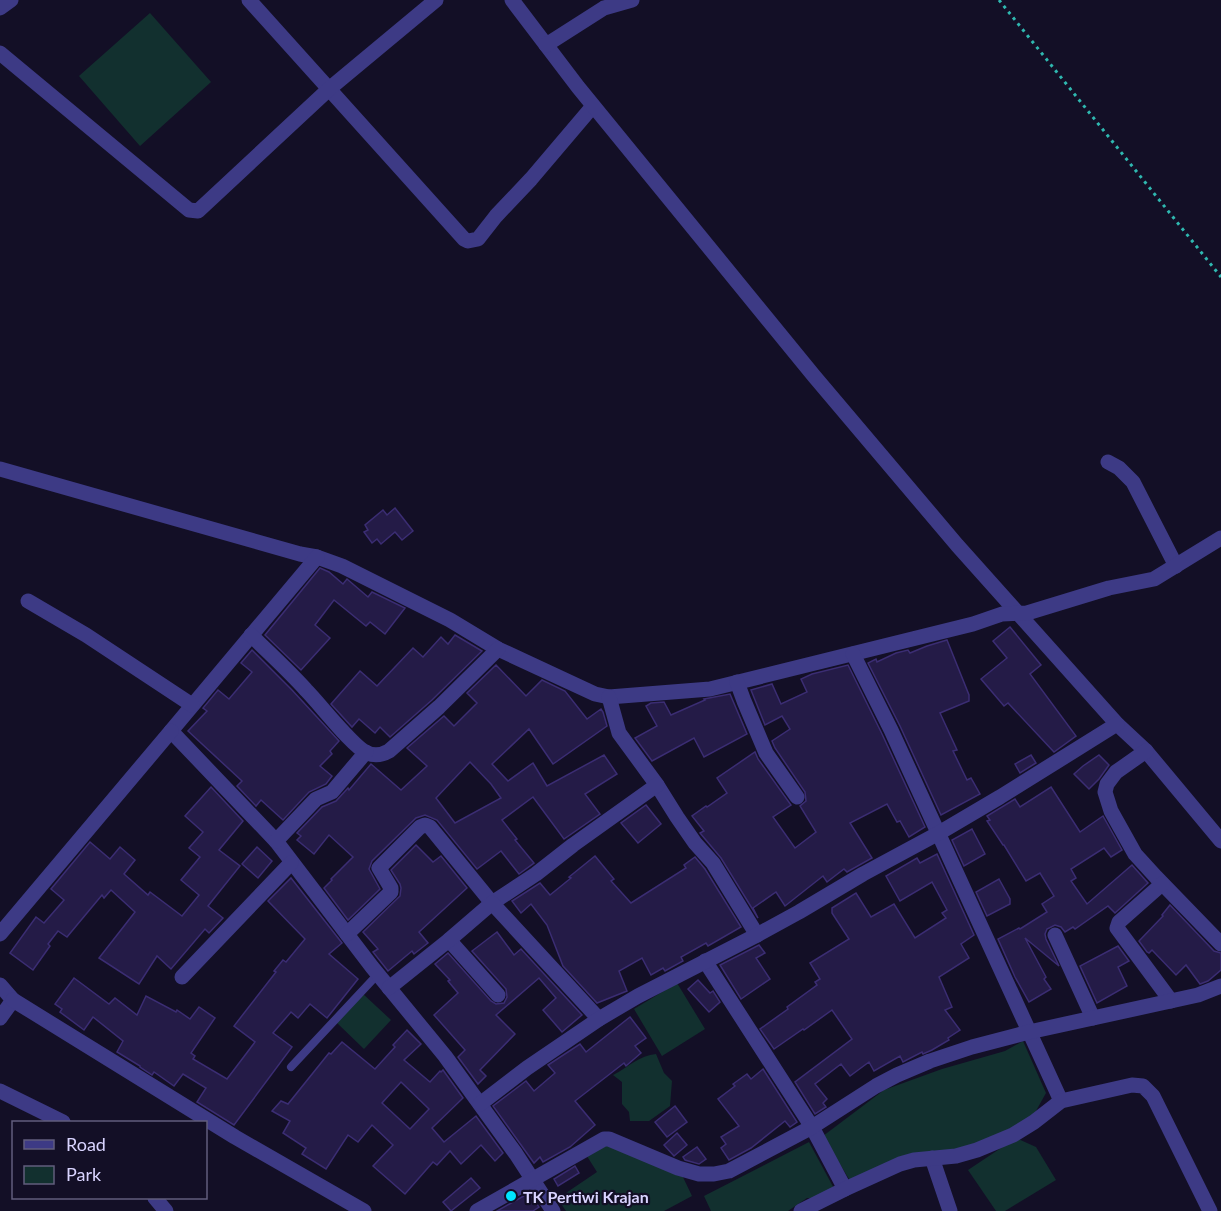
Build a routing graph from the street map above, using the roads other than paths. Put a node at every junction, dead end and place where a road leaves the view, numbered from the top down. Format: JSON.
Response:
{"nodes":[{"id":1,"x":249,"y":0,"type":"edge"},
{"id":2,"x":436,"y":0,"type":"edge"},
{"id":3,"x":512,"y":0,"type":"edge"},
{"id":4,"x":632,"y":0,"type":"edge"},
{"id":5,"x":546,"y":45,"type":"junction"},
{"id":6,"x":0,"y":53,"type":"edge"},
{"id":7,"x":330,"y":89,"type":"junction"},
{"id":8,"x":593,"y":106,"type":"junction"},
{"id":9,"x":1107,"y":462,"type":"dead end"},
{"id":10,"x":0,"y":469,"type":"edge"},
{"id":11,"x":1221,"y":538,"type":"edge"},
{"id":12,"x":317,"y":557,"type":"junction"},
{"id":13,"x":1176,"y":566,"type":"junction"},
{"id":14,"x":28,"y":601,"type":"dead end"},
{"id":15,"x":1020,"y":614,"type":"junction"},
{"id":16,"x":251,"y":635,"type":"junction"},
{"id":17,"x":498,"y":649,"type":"junction"},
{"id":18,"x":852,"y":654,"type":"junction"},
{"id":19,"x":737,"y":681,"type":"junction"},
{"id":20,"x":609,"y":698,"type":"junction"},
{"id":21,"x":192,"y":705,"type":"junction"},
{"id":22,"x":1117,"y":724,"type":"junction"},
{"id":23,"x":171,"y":731,"type":"junction"},
{"id":24,"x":1146,"y":751,"type":"junction"},
{"id":25,"x":366,"y":752,"type":"junction"},
{"id":26,"x":657,"y":784,"type":"junction"},
{"id":27,"x":797,"y":797,"type":"dead end"},
{"id":28,"x":939,"y":833,"type":"junction"},
{"id":29,"x":276,"y":841,"type":"junction"},
{"id":30,"x":1221,"y":841,"type":"edge"},
{"id":31,"x":291,"y":863,"type":"junction"},
{"id":32,"x":1162,"y":884,"type":"junction"},
{"id":33,"x":492,"y":903,"type":"junction"},
{"id":34,"x":0,"y":934,"type":"edge"},
{"id":35,"x":347,"y":934,"type":"junction"},
{"id":36,"x":757,"y":935,"type":"junction"},
{"id":37,"x":1055,"y":935,"type":"dead end"},
{"id":38,"x":449,"y":940,"type":"junction"},
{"id":39,"x":1221,"y":944,"type":"edge"},
{"id":40,"x":705,"y":961,"type":"junction"},
{"id":41,"x":378,"y":974,"type":"junction"},
{"id":42,"x":182,"y":977,"type":"dead end"},
{"id":43,"x":0,"y":984,"type":"edge"},
{"id":44,"x":1221,"y":986,"type":"edge"},
{"id":45,"x":389,"y":988,"type":"junction"},
{"id":46,"x":498,"y":995,"type":"dead end"},
{"id":47,"x":13,"y":1000,"type":"junction"},
{"id":48,"x":1171,"y":1001,"type":"junction"},
{"id":49,"x":0,"y":1018,"type":"edge"},
{"id":50,"x":1093,"y":1018,"type":"junction"},
{"id":51,"x":599,"y":1019,"type":"junction"},
{"id":52,"x":1029,"y":1032,"type":"junction"},
{"id":53,"x":291,"y":1067,"type":"dead end"},
{"id":54,"x":0,"y":1091,"type":"edge"},
{"id":55,"x":1061,"y":1101,"type":"junction"},
{"id":56,"x":480,"y":1104,"type":"junction"},
{"id":57,"x":61,"y":1121,"type":"edge"},
{"id":58,"x":812,"y":1127,"type":"junction"},
{"id":59,"x":932,"y":1158,"type":"junction"},
{"id":60,"x":533,"y":1180,"type":"junction"},
{"id":61,"x":845,"y":1189,"type":"junction"},
{"id":62,"x":157,"y":1199,"type":"edge"},
{"id":63,"x":166,"y":1211,"type":"edge"},
{"id":64,"x":364,"y":1211,"type":"edge"},
{"id":65,"x":477,"y":1211,"type":"edge"},
{"id":66,"x":553,"y":1211,"type":"edge"},
{"id":67,"x":801,"y":1211,"type":"edge"},
{"id":68,"x":950,"y":1211,"type":"edge"},
{"id":69,"x":1210,"y":1211,"type":"edge"}],
"edges":[{"from":1,"to":7,"type":"street"},
{"from":2,"to":7,"type":"street"},
{"from":3,"to":5,"type":"street"},
{"from":4,"to":5,"type":"street"},
{"from":5,"to":8,"type":"street"},
{"from":6,"to":7,"type":"street"},
{"from":7,"to":8,"type":"street"},
{"from":8,"to":15,"type":"street"},
{"from":9,"to":13,"type":"street"},
{"from":10,"to":12,"type":"street"},
{"from":11,"to":13,"type":"street"},
{"from":12,"to":16,"type":"street"},
{"from":12,"to":17,"type":"street"},
{"from":13,"to":15,"type":"street"},
{"from":14,"to":21,"type":"street"},
{"from":15,"to":18,"type":"street"},
{"from":15,"to":22,"type":"street"},
{"from":16,"to":21,"type":"street"},
{"from":16,"to":25,"type":"street"},
{"from":17,"to":20,"type":"street"},
{"from":17,"to":25,"type":"street"},
{"from":18,"to":19,"type":"street"},
{"from":18,"to":28,"type":"street"},
{"from":19,"to":20,"type":"street"},
{"from":19,"to":27,"type":"street"},
{"from":20,"to":26,"type":"street"},
{"from":21,"to":23,"type":"street"},
{"from":22,"to":24,"type":"street"},
{"from":22,"to":28,"type":"street"},
{"from":23,"to":29,"type":"street"},
{"from":23,"to":34,"type":"street"},
{"from":24,"to":30,"type":"street"},
{"from":24,"to":32,"type":"street"},
{"from":25,"to":29,"type":"street"},
{"from":26,"to":33,"type":"street"},
{"from":26,"to":36,"type":"street"},
{"from":28,"to":36,"type":"street"},
{"from":28,"to":52,"type":"street"},
{"from":29,"to":31,"type":"street"},
{"from":31,"to":35,"type":"street"},
{"from":31,"to":42,"type":"street"},
{"from":32,"to":39,"type":"street"},
{"from":32,"to":48,"type":"street"},
{"from":33,"to":35,"type":"street"},
{"from":33,"to":38,"type":"street"},
{"from":33,"to":51,"type":"street"},
{"from":35,"to":41,"type":"street"},
{"from":36,"to":40,"type":"street"},
{"from":37,"to":50,"type":"street"},
{"from":38,"to":45,"type":"street"},
{"from":38,"to":46,"type":"street"},
{"from":40,"to":51,"type":"street"},
{"from":40,"to":58,"type":"street"},
{"from":41,"to":45,"type":"street"},
{"from":41,"to":53,"type":"lane"},
{"from":43,"to":47,"type":"street"},
{"from":44,"to":48,"type":"street"},
{"from":45,"to":56,"type":"street"},
{"from":47,"to":49,"type":"street"},
{"from":47,"to":64,"type":"street"},
{"from":48,"to":50,"type":"street"},
{"from":50,"to":52,"type":"street"},
{"from":51,"to":56,"type":"street"},
{"from":52,"to":55,"type":"street"},
{"from":52,"to":58,"type":"street"},
{"from":54,"to":57,"type":"street"},
{"from":55,"to":59,"type":"street"},
{"from":55,"to":69,"type":"street"},
{"from":56,"to":60,"type":"street"},
{"from":58,"to":60,"type":"street"},
{"from":58,"to":61,"type":"street"},
{"from":59,"to":61,"type":"street"},
{"from":59,"to":68,"type":"street"},
{"from":60,"to":65,"type":"street"},
{"from":60,"to":66,"type":"street"},
{"from":61,"to":67,"type":"street"},
{"from":62,"to":63,"type":"street"}]}
